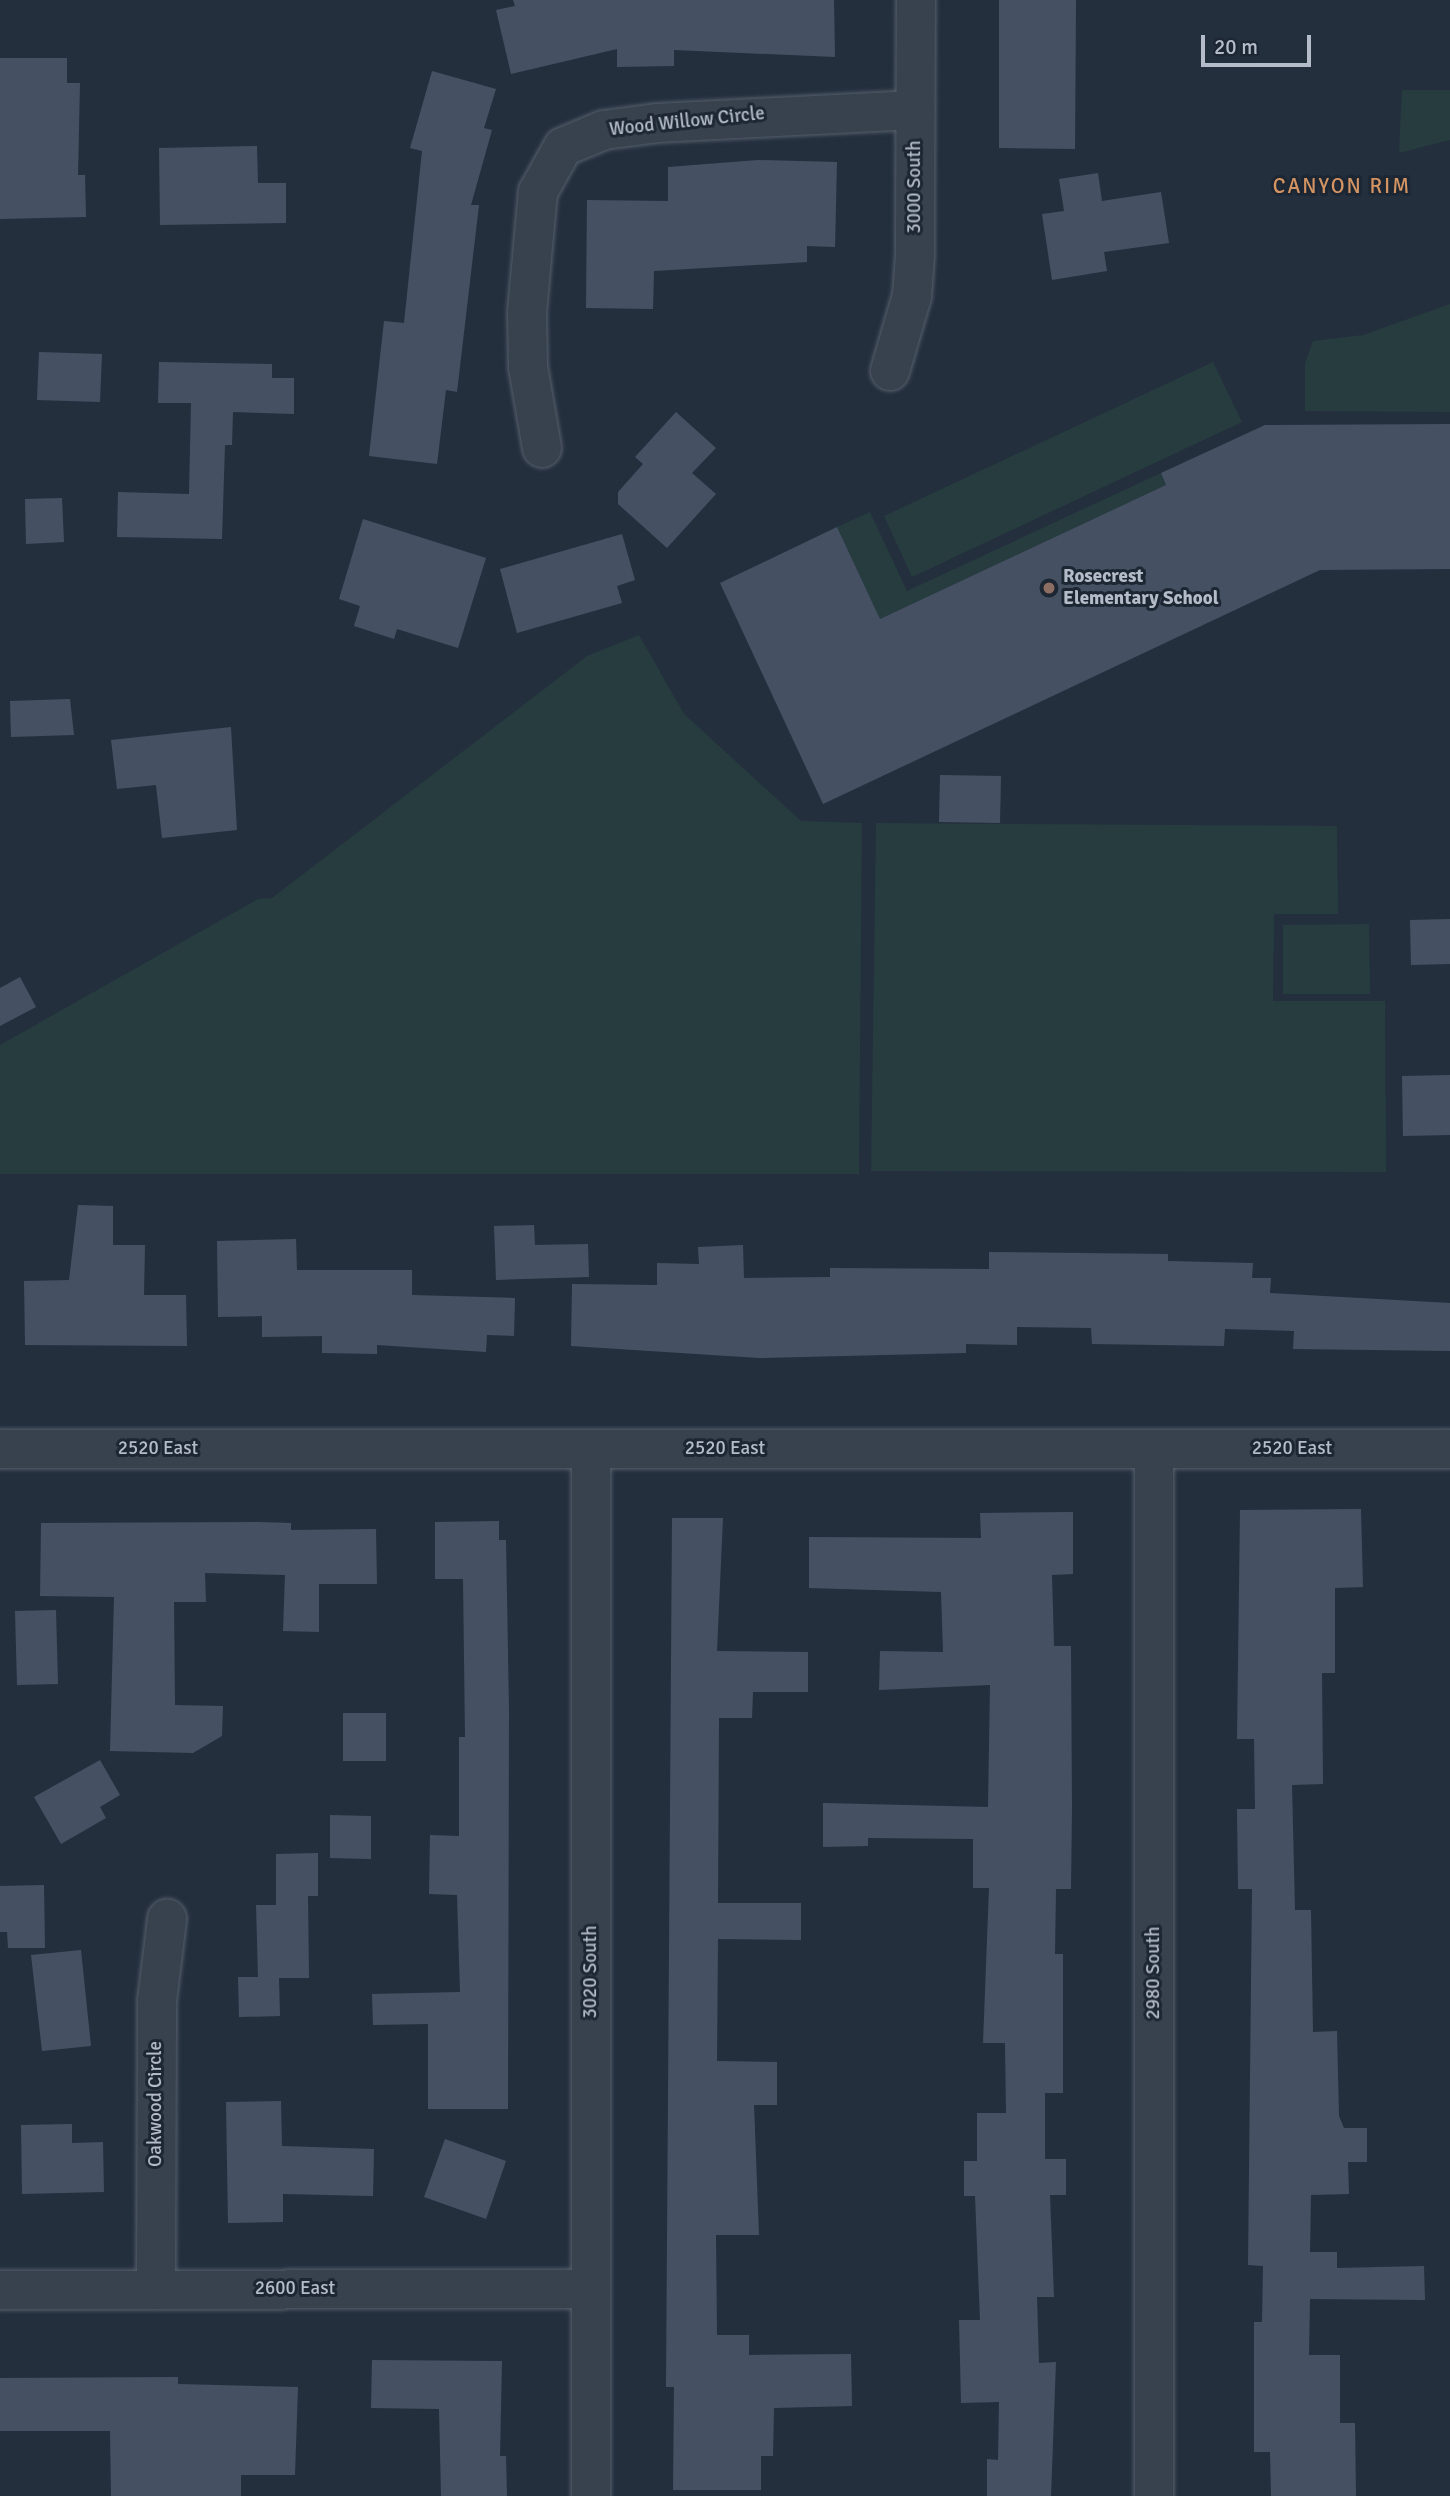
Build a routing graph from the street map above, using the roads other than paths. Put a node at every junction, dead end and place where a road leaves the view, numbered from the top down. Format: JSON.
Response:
{"nodes":[{"id":1,"x":916,"y":0,"type":"edge"},
{"id":2,"x":915,"y":110,"type":"junction"},
{"id":3,"x":890,"y":371,"type":"dead end"},
{"id":4,"x":542,"y":448,"type":"dead end"},
{"id":5,"x":0,"y":1449,"type":"edge"},
{"id":6,"x":591,"y":1449,"type":"junction"},
{"id":7,"x":1154,"y":1449,"type":"junction"},
{"id":8,"x":1450,"y":1449,"type":"edge"},
{"id":9,"x":167,"y":1919,"type":"dead end"},
{"id":10,"x":591,"y":2289,"type":"junction"},
{"id":11,"x":0,"y":2290,"type":"edge"},
{"id":12,"x":156,"y":2290,"type":"junction"},
{"id":13,"x":591,"y":2496,"type":"edge"},
{"id":14,"x":1154,"y":2496,"type":"edge"}],
"edges":[{"from":1,"to":2,"type":"street","name":"3000 South"},
{"from":2,"to":3,"type":"street","name":"3000 South"},
{"from":2,"to":4,"type":"street","name":"Wood Willow Circle"},
{"from":5,"to":6,"type":"street","name":"2520 East"},
{"from":6,"to":7,"type":"street","name":"2520 East"},
{"from":6,"to":10,"type":"street","name":"3020 South"},
{"from":7,"to":8,"type":"street","name":"2520 East"},
{"from":7,"to":14,"type":"street","name":"2980 South"},
{"from":9,"to":12,"type":"street","name":"Oakwood Circle"},
{"from":10,"to":12,"type":"street","name":"2600 East"},
{"from":10,"to":13,"type":"street","name":"3020 South"},
{"from":11,"to":12,"type":"street","name":"2600 East"}]}
